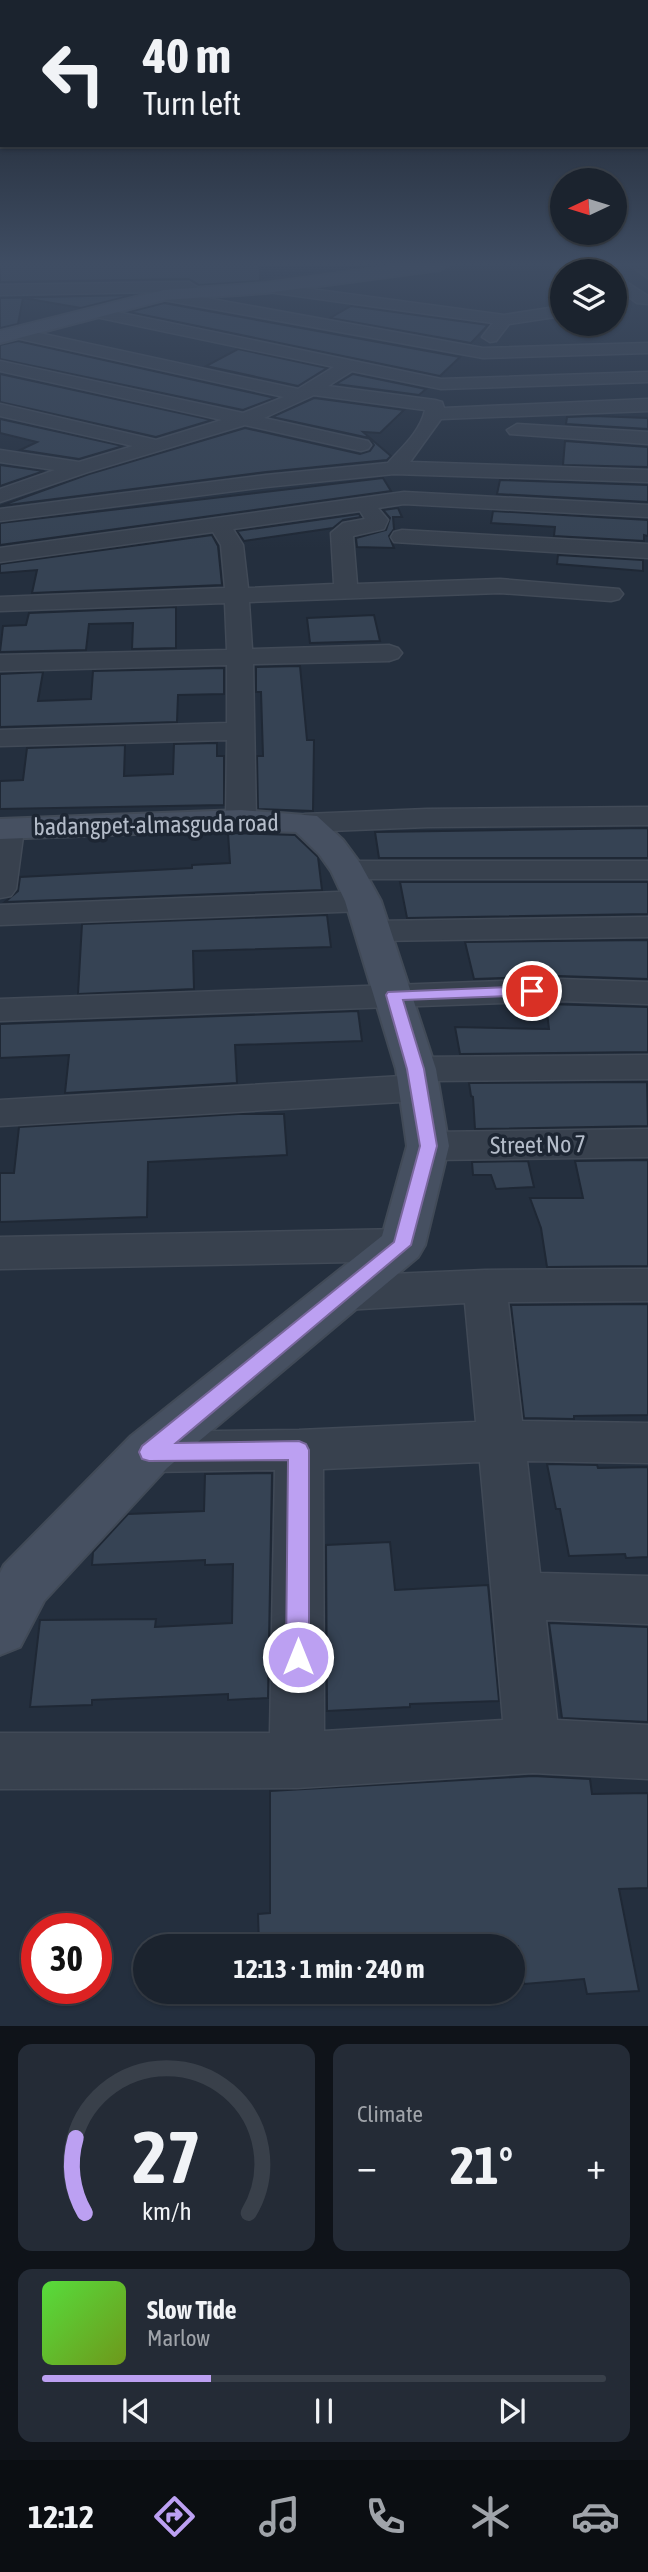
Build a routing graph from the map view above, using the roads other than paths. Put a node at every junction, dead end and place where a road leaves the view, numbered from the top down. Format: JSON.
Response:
{"nodes":[{"id":1,"x":132,"y":360,"type":"edge"},
{"id":2,"x":164,"y":360,"type":"edge"},
{"id":3,"x":328,"y":360,"type":"edge"},
{"id":4,"x":155,"y":364,"type":"junction"},
{"id":5,"x":351,"y":364,"type":"junction"},
{"id":6,"x":0,"y":366,"type":"edge"},
{"id":7,"x":648,"y":377,"type":"edge"},
{"id":8,"x":601,"y":379,"type":"junction"},
{"id":9,"x":103,"y":388,"type":"junction"},
{"id":10,"x":302,"y":395,"type":"junction"},
{"id":11,"x":648,"y":405,"type":"edge"},
{"id":12,"x":620,"y":406,"type":"junction"},
{"id":13,"x":0,"y":410,"type":"edge"},
{"id":14,"x":502,"y":411,"type":"junction"},
{"id":15,"x":243,"y":420,"type":"junction"},
{"id":16,"x":419,"y":421,"type":"junction"},
{"id":17,"x":622,"y":437,"type":"junction"},
{"id":18,"x":180,"y":438,"type":"junction"},
{"id":19,"x":648,"y":438,"type":"edge"},
{"id":20,"x":154,"y":445,"type":"junction"},
{"id":21,"x":361,"y":446,"type":"dead end"},
{"id":22,"x":195,"y":453,"type":"dead end"},
{"id":23,"x":0,"y":456,"type":"edge"},
{"id":24,"x":81,"y":468,"type":"junction"},
{"id":25,"x":394,"y":468,"type":"junction"},
{"id":26,"x":621,"y":474,"type":"junction"},
{"id":27,"x":332,"y":475,"type":"junction"},
{"id":28,"x":648,"y":476,"type":"edge"},
{"id":29,"x":0,"y":482,"type":"edge"},
{"id":30,"x":29,"y":485,"type":"junction"},
{"id":31,"x":0,"y":496,"type":"edge"},
{"id":32,"x":363,"y":504,"type":"junction"},
{"id":33,"x":621,"y":510,"type":"junction"},
{"id":34,"x":648,"y":511,"type":"edge"},
{"id":35,"x":0,"y":515,"type":"edge"},
{"id":36,"x":220,"y":525,"type":"junction"},
{"id":37,"x":402,"y":537,"type":"dead end"},
{"id":38,"x":621,"y":549,"type":"junction"},
{"id":39,"x":648,"y":551,"type":"edge"},
{"id":40,"x":0,"y":555,"type":"edge"},
{"id":41,"x":346,"y":592,"type":"junction"},
{"id":42,"x":611,"y":594,"type":"dead end"},
{"id":43,"x":237,"y":596,"type":"junction"},
{"id":44,"x":0,"y":604,"type":"edge"},
{"id":45,"x":389,"y":653,"type":"dead end"},
{"id":46,"x":240,"y":657,"type":"junction"},
{"id":47,"x":0,"y":663,"type":"edge"},
{"id":48,"x":239,"y":731,"type":"junction"},
{"id":49,"x":0,"y":738,"type":"edge"},
{"id":50,"x":648,"y":816,"type":"edge"},
{"id":51,"x":242,"y":820,"type":"junction"},
{"id":52,"x":305,"y":823,"type":"junction"},
{"id":53,"x":5,"y":829,"type":"edge"},
{"id":54,"x":648,"y":870,"type":"edge"},
{"id":55,"x":0,"y":889,"type":"edge"},
{"id":56,"x":362,"y":901,"type":"junction"},
{"id":57,"x":0,"y":915,"type":"edge"},
{"id":58,"x":648,"y":927,"type":"edge"},
{"id":59,"x":648,"y":993,"type":"edge"},
{"id":60,"x":394,"y":995,"type":"junction"},
{"id":61,"x":0,"y":1010,"type":"edge"},
{"id":62,"x":648,"y":1067,"type":"edge"},
{"id":63,"x":417,"y":1078,"type":"junction"},
{"id":64,"x":0,"y":1113,"type":"edge"},
{"id":65,"x":648,"y":1143,"type":"edge"},
{"id":66,"x":428,"y":1146,"type":"junction"},
{"id":67,"x":402,"y":1245,"type":"junction"},
{"id":68,"x":0,"y":1253,"type":"edge"},
{"id":69,"x":648,"y":1285,"type":"edge"},
{"id":70,"x":485,"y":1286,"type":"junction"},
{"id":71,"x":344,"y":1293,"type":"junction"},
{"id":72,"x":501,"y":1441,"type":"junction"},
{"id":73,"x":648,"y":1443,"type":"edge"},
{"id":74,"x":299,"y":1450,"type":"junction"},
{"id":75,"x":149,"y":1452,"type":"junction"},
{"id":76,"x":517,"y":1595,"type":"junction"},
{"id":77,"x":648,"y":1600,"type":"edge"},
{"id":78,"x":0,"y":1628,"type":"edge"},
{"id":79,"x":533,"y":1746,"type":"junction"},
{"id":80,"x":648,"y":1752,"type":"edge"},
{"id":81,"x":297,"y":1760,"type":"junction"},
{"id":82,"x":0,"y":1761,"type":"edge"}],
"edges":[{"from":1,"to":4,"type":"street"},
{"from":2,"to":4,"type":"street"},
{"from":3,"to":5,"type":"street"},
{"from":4,"to":9,"type":"street"},
{"from":4,"to":10,"type":"street"},
{"from":5,"to":8,"type":"street"},
{"from":5,"to":10,"type":"street"},
{"from":6,"to":9,"type":"street"},
{"from":7,"to":8,"type":"street"},
{"from":8,"to":12,"type":"street"},
{"from":9,"to":15,"type":"street"},
{"from":10,"to":15,"type":"street"},
{"from":10,"to":16,"type":"street"},
{"from":10,"to":16,"type":"street"},
{"from":11,"to":12,"type":"street"},
{"from":12,"to":14,"type":"street"},
{"from":13,"to":20,"type":"street"},
{"from":14,"to":16,"type":"street"},
{"from":14,"to":17,"type":"street"},
{"from":15,"to":18,"type":"street"},
{"from":15,"to":21,"type":"street"},
{"from":16,"to":25,"type":"street"},
{"from":17,"to":19,"type":"street"},
{"from":17,"to":26,"type":"street"},
{"from":18,"to":20,"type":"street"},
{"from":18,"to":22,"type":"street"},
{"from":20,"to":24,"type":"street"},
{"from":23,"to":24,"type":"street"},
{"from":24,"to":30,"type":"street"},
{"from":25,"to":26,"type":"street"},
{"from":25,"to":27,"type":"street"},
{"from":26,"to":28,"type":"street"},
{"from":26,"to":33,"type":"street"},
{"from":27,"to":32,"type":"street"},
{"from":27,"to":35,"type":"street"},
{"from":29,"to":30,"type":"street"},
{"from":30,"to":31,"type":"street"},
{"from":32,"to":33,"type":"street"},
{"from":32,"to":36,"type":"street"},
{"from":32,"to":41,"type":"street"},
{"from":33,"to":34,"type":"street"},
{"from":33,"to":38,"type":"street"},
{"from":36,"to":40,"type":"street"},
{"from":36,"to":43,"type":"street"},
{"from":37,"to":38,"type":"street"},
{"from":38,"to":39,"type":"street"},
{"from":41,"to":42,"type":"street"},
{"from":41,"to":43,"type":"street"},
{"from":43,"to":44,"type":"street"},
{"from":43,"to":46,"type":"street"},
{"from":45,"to":46,"type":"street"},
{"from":46,"to":47,"type":"street"},
{"from":46,"to":48,"type":"street"},
{"from":48,"to":49,"type":"street"},
{"from":48,"to":51,"type":"street"},
{"from":50,"to":52,"type":"street"},
{"from":51,"to":52,"type":"street","name":"badangpet-almasguda road"},
{"from":51,"to":53,"type":"street","name":"badangpet-almasguda road"},
{"from":52,"to":56,"type":"street","name":"badangpet-almasguda road"},
{"from":53,"to":55,"type":"street"},
{"from":54,"to":56,"type":"street"},
{"from":56,"to":57,"type":"street"},
{"from":56,"to":58,"type":"street"},
{"from":56,"to":60,"type":"street","name":"badangpet-almasguda road"},
{"from":59,"to":60,"type":"street"},
{"from":60,"to":61,"type":"street"},
{"from":60,"to":63,"type":"street","name":"badangpet-almasguda road"},
{"from":62,"to":63,"type":"street"},
{"from":63,"to":64,"type":"street"},
{"from":63,"to":66,"type":"street","name":"badangpet-almasguda road"},
{"from":65,"to":66,"type":"street","name":"Street No 7"},
{"from":66,"to":67,"type":"street","name":"badangpet-almasguda road"},
{"from":67,"to":68,"type":"street"},
{"from":67,"to":71,"type":"street"},
{"from":69,"to":70,"type":"street"},
{"from":70,"to":71,"type":"street"},
{"from":70,"to":72,"type":"street"},
{"from":71,"to":75,"type":"street"},
{"from":72,"to":73,"type":"street"},
{"from":72,"to":74,"type":"street"},
{"from":72,"to":76,"type":"street"},
{"from":74,"to":75,"type":"street"},
{"from":74,"to":81,"type":"street"},
{"from":75,"to":78,"type":"street"},
{"from":76,"to":77,"type":"street"},
{"from":76,"to":79,"type":"street"},
{"from":79,"to":80,"type":"street"},
{"from":79,"to":81,"type":"street"},
{"from":81,"to":82,"type":"street"}]}
